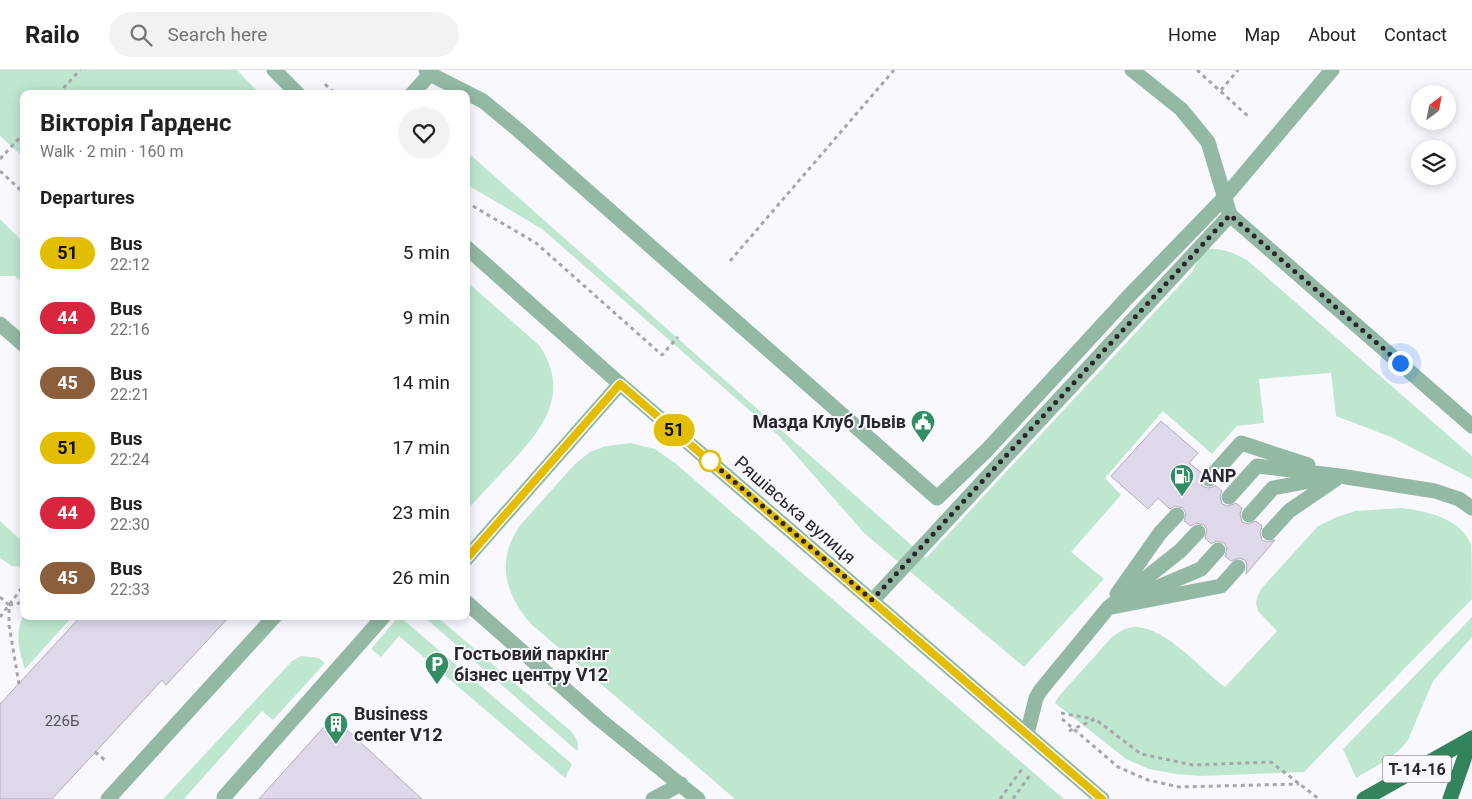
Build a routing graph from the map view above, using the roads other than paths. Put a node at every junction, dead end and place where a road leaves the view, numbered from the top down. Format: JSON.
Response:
{"nodes":[{"id":1,"x":274,"y":70,"type":"edge"},
{"id":2,"x":1132,"y":70,"type":"edge"},
{"id":3,"x":1332,"y":70,"type":"edge"},
{"id":4,"x":428,"y":72,"type":"edge"},
{"id":5,"x":294,"y":90,"type":"edge"},
{"id":6,"x":415,"y":90,"type":"edge"},
{"id":7,"x":462,"y":90,"type":"edge"},
{"id":8,"x":470,"y":95,"type":"edge"},
{"id":9,"x":1224,"y":198,"type":"junction"},
{"id":10,"x":1230,"y":215,"type":"junction"},
{"id":11,"x":470,"y":251,"type":"edge"},
{"id":12,"x":0,"y":324,"type":"edge"},
{"id":13,"x":20,"y":342,"type":"edge"},
{"id":14,"x":620,"y":384,"type":"junction"},
{"id":15,"x":1472,"y":426,"type":"edge"},
{"id":16,"x":1340,"y":476,"type":"junction"},
{"id":17,"x":1208,"y":480,"type":"dead end"},
{"id":18,"x":1229,"y":497,"type":"dead end"},
{"id":19,"x":937,"y":498,"type":"junction"},
{"id":20,"x":1472,"y":508,"type":"edge"},
{"id":21,"x":954,"y":512,"type":"junction"},
{"id":22,"x":1177,"y":514,"type":"dead end"},
{"id":23,"x":1250,"y":515,"type":"dead end"},
{"id":24,"x":1198,"y":532,"type":"dead end"},
{"id":25,"x":1269,"y":533,"type":"dead end"},
{"id":26,"x":1218,"y":550,"type":"dead end"},
{"id":27,"x":470,"y":554,"type":"edge"},
{"id":28,"x":1238,"y":567,"type":"dead end"},
{"id":29,"x":872,"y":600,"type":"junction"},
{"id":30,"x":470,"y":606,"type":"edge"},
{"id":31,"x":1108,"y":608,"type":"junction"},
{"id":32,"x":271,"y":620,"type":"edge"},
{"id":33,"x":380,"y":620,"type":"edge"},
{"id":34,"x":1027,"y":734,"type":"junction"},
{"id":35,"x":1472,"y":738,"type":"edge"},
{"id":36,"x":681,"y":784,"type":"junction"},
{"id":37,"x":224,"y":797,"type":"dead end"},
{"id":38,"x":108,"y":799,"type":"edge"},
{"id":39,"x":653,"y":799,"type":"edge"},
{"id":40,"x":698,"y":799,"type":"edge"},
{"id":41,"x":1102,"y":799,"type":"edge"},
{"id":42,"x":1364,"y":799,"type":"edge"},
{"id":43,"x":1450,"y":799,"type":"edge"}],
"edges":[{"from":1,"to":5,"type":"street"},
{"from":2,"to":9,"type":"street"},
{"from":3,"to":9,"type":"street"},
{"from":4,"to":6,"type":"street"},
{"from":4,"to":7,"type":"street"},
{"from":8,"to":19,"type":"street"},
{"from":9,"to":10,"type":"street"},
{"from":9,"to":19,"type":"street"},
{"from":10,"to":15,"type":"street"},
{"from":10,"to":21,"type":"street"},
{"from":11,"to":14,"type":"street","name":"Ряшівська вулиця"},
{"from":12,"to":13,"type":"street"},
{"from":14,"to":27,"type":"street"},
{"from":14,"to":29,"type":"street","name":"Ряшівська вулиця"},
{"from":16,"to":17,"type":"street"},
{"from":16,"to":18,"type":"street"},
{"from":16,"to":20,"type":"street"},
{"from":16,"to":23,"type":"street"},
{"from":16,"to":25,"type":"street"},
{"from":19,"to":21,"type":"street"},
{"from":21,"to":29,"type":"street"},
{"from":22,"to":31,"type":"street"},
{"from":24,"to":31,"type":"street"},
{"from":26,"to":31,"type":"street"},
{"from":28,"to":31,"type":"street"},
{"from":29,"to":34,"type":"street","name":"Ряшівська вулиця"},
{"from":30,"to":36,"type":"street"},
{"from":31,"to":34,"type":"street"},
{"from":32,"to":38,"type":"street"},
{"from":33,"to":37,"type":"street"},
{"from":34,"to":41,"type":"street","name":"Ряшівська вулиця"},
{"from":35,"to":42,"type":"main road","number":"Т-14-16"},
{"from":35,"to":43,"type":"main road","number":"Т-14-16"},
{"from":36,"to":39,"type":"street"},
{"from":36,"to":40,"type":"street"}]}
